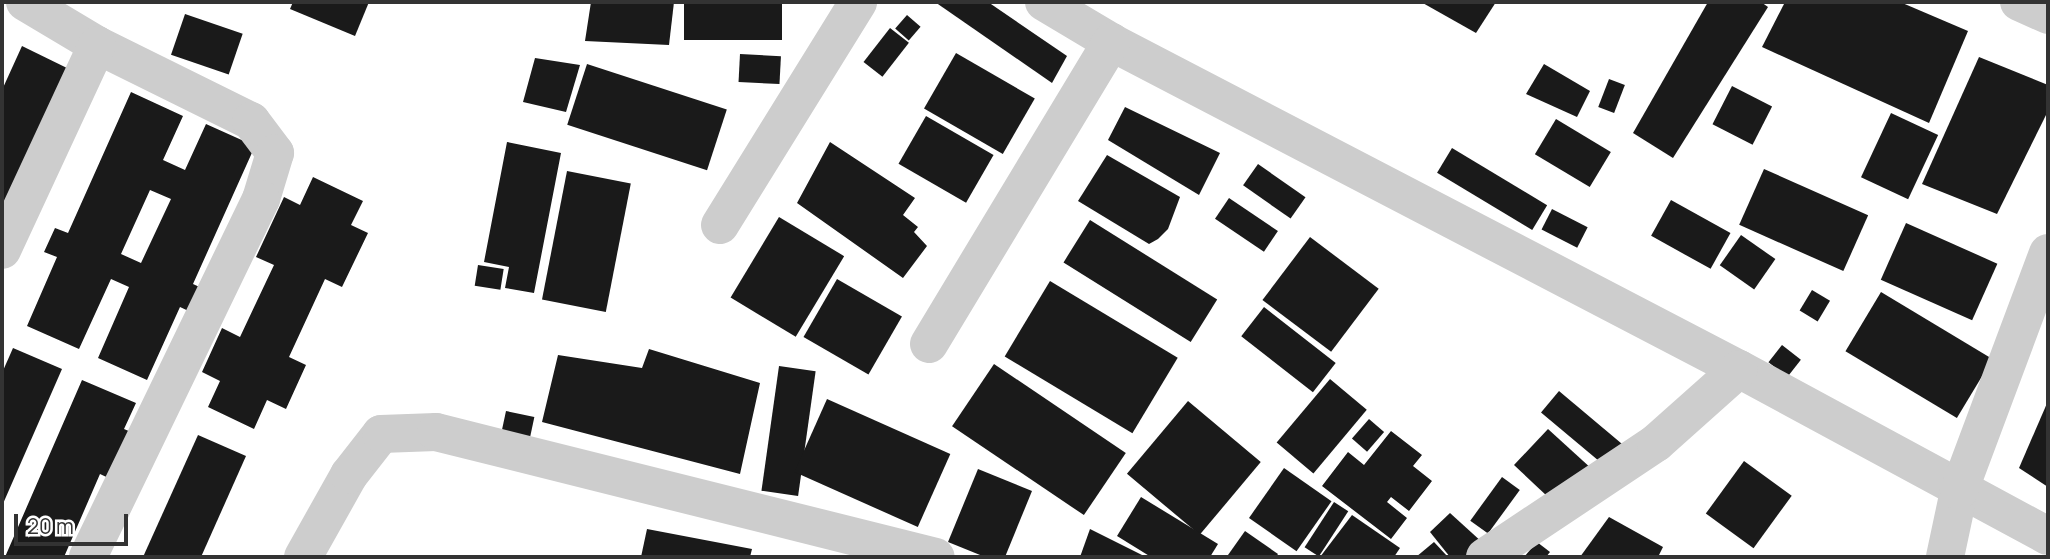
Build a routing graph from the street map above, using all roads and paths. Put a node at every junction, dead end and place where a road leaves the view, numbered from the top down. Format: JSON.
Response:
{"nodes":[{"id":1,"x":25,"y":2,"type":"edge"},
{"id":2,"x":858,"y":2,"type":"edge"},
{"id":3,"x":1044,"y":2,"type":"edge"},
{"id":4,"x":2019,"y":2,"type":"edge"},
{"id":5,"x":2048,"y":15,"type":"edge"},
{"id":6,"x":1111,"y":42,"type":"junction"},
{"id":7,"x":97,"y":45,"type":"junction"},
{"id":8,"x":720,"y":225,"type":"dead end"},
{"id":9,"x":2,"y":250,"type":"edge"},
{"id":10,"x":2048,"y":253,"type":"edge"},
{"id":11,"x":929,"y":344,"type":"dead end"},
{"id":12,"x":1739,"y":369,"type":"junction"},
{"id":13,"x":1959,"y":491,"type":"junction"},
{"id":14,"x":2048,"y":536,"type":"edge"},
{"id":15,"x":88,"y":557,"type":"edge"},
{"id":16,"x":303,"y":557,"type":"edge"},
{"id":17,"x":936,"y":557,"type":"edge"},
{"id":18,"x":1485,"y":557,"type":"edge"},
{"id":19,"x":1945,"y":557,"type":"edge"}],
"edges":[{"from":1,"to":7,"type":"street"},
{"from":2,"to":8,"type":"street"},
{"from":3,"to":6,"type":"street"},
{"from":4,"to":5,"type":"street"},
{"from":6,"to":11,"type":"street"},
{"from":6,"to":12,"type":"street"},
{"from":7,"to":9,"type":"street"},
{"from":7,"to":15,"type":"street"},
{"from":10,"to":13,"type":"street"},
{"from":12,"to":13,"type":"street"},
{"from":12,"to":18,"type":"street"},
{"from":13,"to":14,"type":"street"},
{"from":13,"to":19,"type":"street"},
{"from":16,"to":17,"type":"street"}]}
